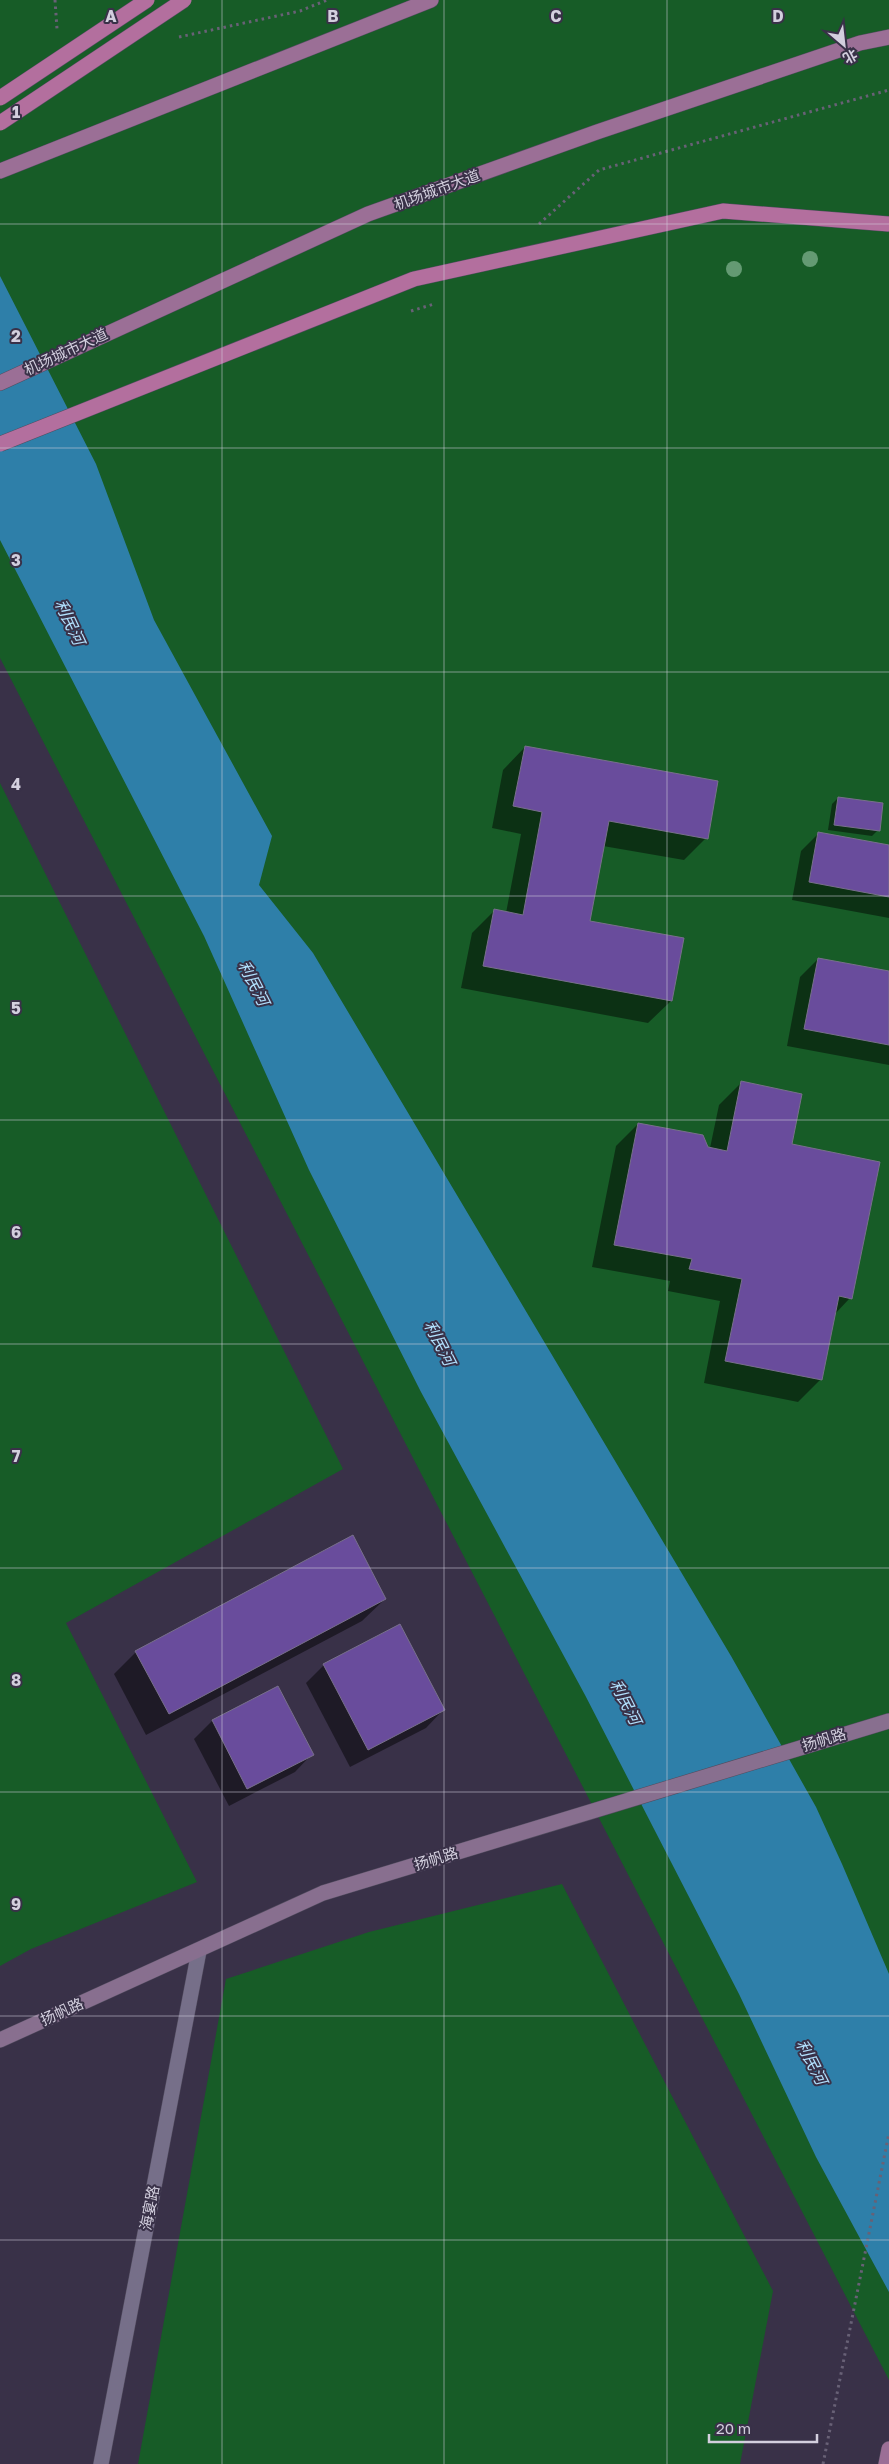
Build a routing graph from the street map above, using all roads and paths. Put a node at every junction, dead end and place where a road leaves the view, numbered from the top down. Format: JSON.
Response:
{"nodes":[{"id":1,"x":147,"y":0,"type":"edge"},
{"id":2,"x":184,"y":0,"type":"edge"},
{"id":3,"x":431,"y":0,"type":"edge"},
{"id":4,"x":889,"y":37,"type":"edge"},
{"id":5,"x":0,"y":98,"type":"edge"},
{"id":6,"x":0,"y":123,"type":"edge"},
{"id":7,"x":0,"y":171,"type":"edge"},
{"id":8,"x":889,"y":224,"type":"edge"},
{"id":9,"x":0,"y":383,"type":"edge"},
{"id":10,"x":0,"y":444,"type":"edge"},
{"id":11,"x":889,"y":1721,"type":"edge"},
{"id":12,"x":199,"y":1951,"type":"junction"},
{"id":13,"x":0,"y":2040,"type":"edge"},
{"id":14,"x":889,"y":2133,"type":"edge"},
{"id":15,"x":889,"y":2449,"type":"edge"},
{"id":16,"x":101,"y":2464,"type":"edge"},
{"id":17,"x":823,"y":2464,"type":"edge"},
{"id":18,"x":886,"y":2464,"type":"edge"}],
"edges":[{"from":1,"to":5,"type":"highway","bridge":true},
{"from":2,"to":6,"type":"highway","bridge":true},
{"from":3,"to":7,"type":"main road"},
{"from":4,"to":9,"type":"main road","name":"机场城市大道"},
{"from":8,"to":10,"type":"highway","bridge":true},
{"from":11,"to":12,"type":"street","name":"扬帆路"},
{"from":12,"to":13,"type":"street","name":"扬帆路"},
{"from":12,"to":16,"type":"street","name":"海宴路"},
{"from":14,"to":17,"type":"path"},
{"from":15,"to":18,"type":"main road"}]}
